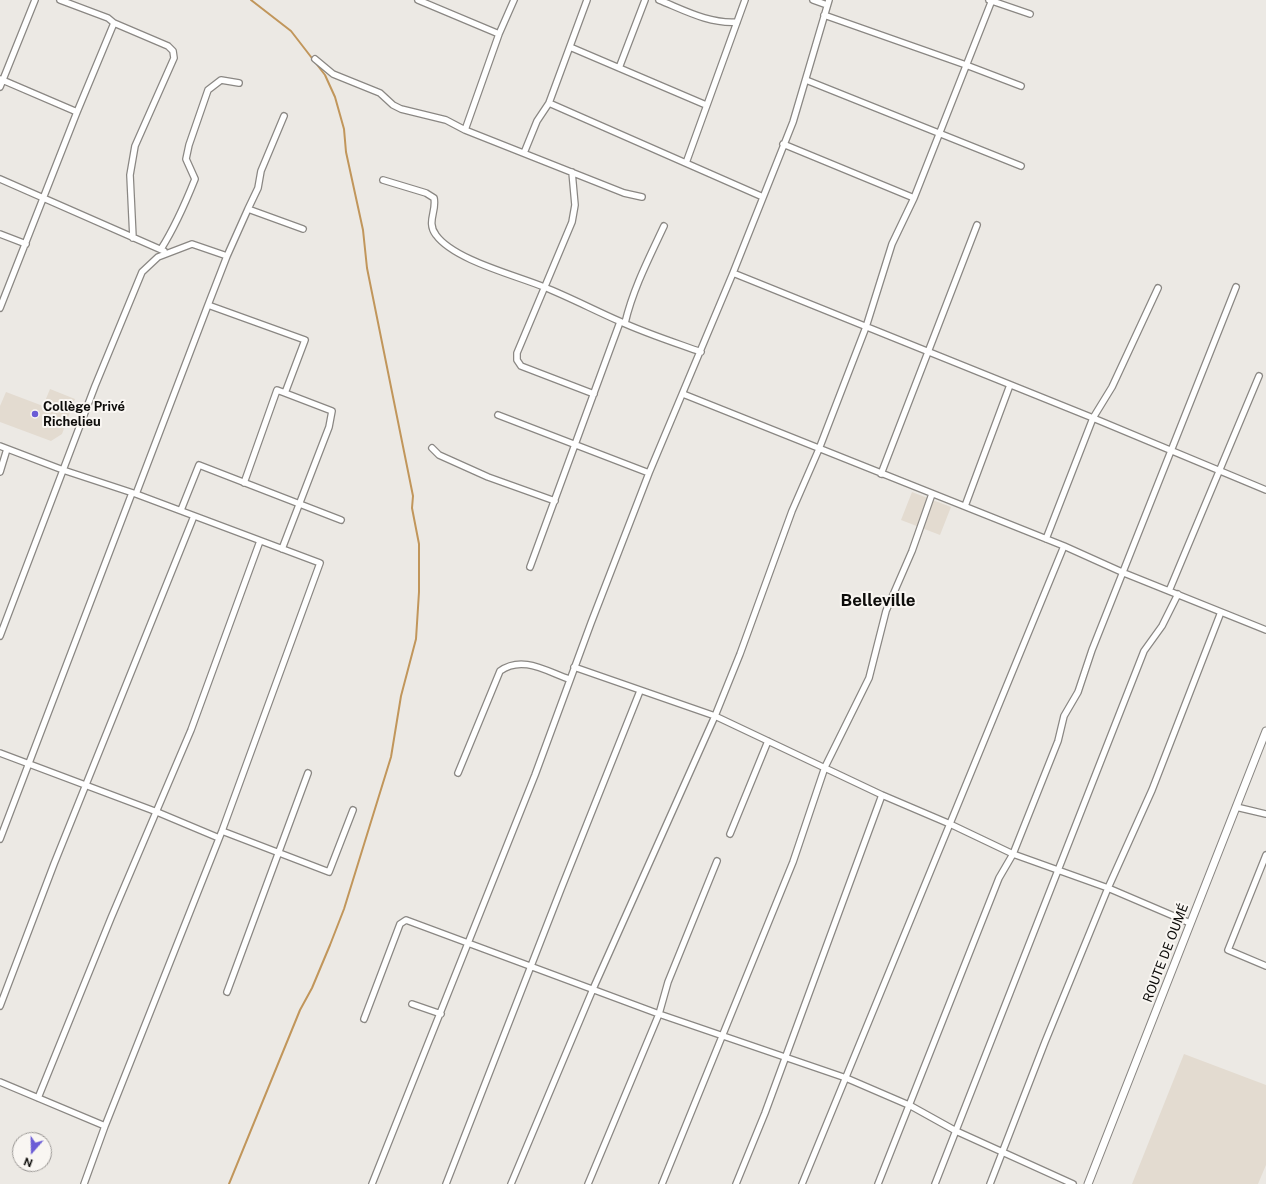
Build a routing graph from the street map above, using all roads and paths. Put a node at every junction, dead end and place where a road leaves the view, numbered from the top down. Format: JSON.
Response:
{"nodes":[{"id":1,"x":35,"y":0,"type":"edge"},
{"id":2,"x":60,"y":0,"type":"edge"},
{"id":3,"x":418,"y":0,"type":"edge"},
{"id":4,"x":514,"y":0,"type":"edge"},
{"id":5,"x":586,"y":0,"type":"edge"},
{"id":6,"x":644,"y":0,"type":"edge"},
{"id":7,"x":659,"y":0,"type":"edge"},
{"id":8,"x":745,"y":0,"type":"edge"},
{"id":9,"x":813,"y":0,"type":"edge"},
{"id":10,"x":991,"y":0,"type":"edge"},
{"id":11,"x":828,"y":2,"type":"edge"},
{"id":12,"x":1030,"y":14,"type":"dead end"},
{"id":13,"x":824,"y":15,"type":"junction"},
{"id":14,"x":737,"y":22,"type":"junction"},
{"id":15,"x":114,"y":23,"type":"junction"},
{"id":16,"x":499,"y":34,"type":"junction"},
{"id":17,"x":570,"y":47,"type":"junction"},
{"id":18,"x":315,"y":59,"type":"dead end"},
{"id":19,"x":966,"y":65,"type":"junction"},
{"id":20,"x":619,"y":68,"type":"junction"},
{"id":21,"x":1,"y":79,"type":"edge"},
{"id":22,"x":806,"y":80,"type":"junction"},
{"id":23,"x":239,"y":83,"type":"dead end"},
{"id":24,"x":1021,"y":86,"type":"dead end"},
{"id":25,"x":0,"y":87,"type":"edge"},
{"id":26,"x":549,"y":103,"type":"junction"},
{"id":27,"x":706,"y":105,"type":"junction"},
{"id":28,"x":77,"y":112,"type":"junction"},
{"id":29,"x":284,"y":116,"type":"dead end"},
{"id":30,"x":465,"y":130,"type":"junction"},
{"id":31,"x":938,"y":134,"type":"junction"},
{"id":32,"x":783,"y":144,"type":"junction"},
{"id":33,"x":524,"y":153,"type":"junction"},
{"id":34,"x":686,"y":163,"type":"junction"},
{"id":35,"x":1021,"y":166,"type":"dead end"},
{"id":36,"x":572,"y":172,"type":"junction"},
{"id":37,"x":0,"y":179,"type":"edge"},
{"id":38,"x":383,"y":180,"type":"dead end"},
{"id":39,"x":642,"y":197,"type":"dead end"},
{"id":40,"x":763,"y":197,"type":"junction"},
{"id":41,"x":914,"y":198,"type":"junction"},
{"id":42,"x":43,"y":199,"type":"junction"},
{"id":43,"x":248,"y":209,"type":"junction"},
{"id":44,"x":977,"y":225,"type":"dead end"},
{"id":45,"x":664,"y":226,"type":"dead end"},
{"id":46,"x":303,"y":229,"type":"dead end"},
{"id":47,"x":0,"y":234,"type":"edge"},
{"id":48,"x":133,"y":238,"type":"junction"},
{"id":49,"x":26,"y":244,"type":"junction"},
{"id":50,"x":161,"y":250,"type":"junction"},
{"id":51,"x":168,"y":252,"type":"junction"},
{"id":52,"x":227,"y":256,"type":"junction"},
{"id":53,"x":733,"y":273,"type":"junction"},
{"id":54,"x":545,"y":287,"type":"junction"},
{"id":55,"x":1236,"y":287,"type":"dead end"},
{"id":56,"x":1158,"y":288,"type":"dead end"},
{"id":57,"x":208,"y":305,"type":"junction"},
{"id":58,"x":0,"y":308,"type":"edge"},
{"id":59,"x":623,"y":322,"type":"junction"},
{"id":60,"x":866,"y":327,"type":"junction"},
{"id":61,"x":701,"y":352,"type":"junction"},
{"id":62,"x":927,"y":352,"type":"junction"},
{"id":63,"x":1259,"y":376,"type":"dead end"},
{"id":64,"x":1010,"y":385,"type":"junction"},
{"id":65,"x":285,"y":393,"type":"junction"},
{"id":66,"x":594,"y":394,"type":"junction"},
{"id":67,"x":683,"y":394,"type":"junction"},
{"id":68,"x":498,"y":415,"type":"dead end"},
{"id":69,"x":1093,"y":418,"type":"junction"},
{"id":70,"x":575,"y":445,"type":"junction"},
{"id":71,"x":0,"y":446,"type":"edge"},
{"id":72,"x":432,"y":448,"type":"dead end"},
{"id":73,"x":7,"y":449,"type":"junction"},
{"id":74,"x":819,"y":449,"type":"junction"},
{"id":75,"x":1172,"y":451,"type":"junction"},
{"id":76,"x":63,"y":470,"type":"junction"},
{"id":77,"x":0,"y":472,"type":"edge"},
{"id":78,"x":1220,"y":472,"type":"junction"},
{"id":79,"x":649,"y":473,"type":"junction"},
{"id":80,"x":881,"y":474,"type":"junction"},
{"id":81,"x":244,"y":483,"type":"junction"},
{"id":82,"x":1266,"y":490,"type":"edge"},
{"id":83,"x":134,"y":493,"type":"junction"},
{"id":84,"x":932,"y":494,"type":"junction"},
{"id":85,"x":555,"y":501,"type":"junction"},
{"id":86,"x":299,"y":504,"type":"junction"},
{"id":87,"x":965,"y":506,"type":"junction"},
{"id":88,"x":181,"y":510,"type":"junction"},
{"id":89,"x":194,"y":516,"type":"junction"},
{"id":90,"x":341,"y":520,"type":"dead end"},
{"id":91,"x":1046,"y":539,"type":"junction"},
{"id":92,"x":260,"y":541,"type":"junction"},
{"id":93,"x":1064,"y":546,"type":"junction"},
{"id":94,"x":282,"y":549,"type":"junction"},
{"id":95,"x":530,"y":568,"type":"dead end"},
{"id":96,"x":1124,"y":573,"type":"junction"},
{"id":97,"x":1169,"y":591,"type":"junction"},
{"id":98,"x":1178,"y":594,"type":"junction"},
{"id":99,"x":1221,"y":612,"type":"junction"},
{"id":100,"x":1266,"y":630,"type":"edge"},
{"id":101,"x":0,"y":636,"type":"edge"},
{"id":102,"x":574,"y":667,"type":"junction"},
{"id":103,"x":569,"y":679,"type":"junction"},
{"id":104,"x":640,"y":691,"type":"junction"},
{"id":105,"x":715,"y":716,"type":"junction"},
{"id":106,"x":1266,"y":731,"type":"edge"},
{"id":107,"x":768,"y":741,"type":"junction"},
{"id":108,"x":0,"y":753,"type":"edge"},
{"id":109,"x":29,"y":765,"type":"junction"},
{"id":110,"x":825,"y":767,"type":"junction"},
{"id":111,"x":458,"y":772,"type":"dead end"},
{"id":112,"x":308,"y":773,"type":"dead end"},
{"id":113,"x":86,"y":784,"type":"junction"},
{"id":114,"x":882,"y":795,"type":"junction"},
{"id":115,"x":1236,"y":807,"type":"junction"},
{"id":116,"x":354,"y":810,"type":"dead end"},
{"id":117,"x":157,"y":812,"type":"junction"},
{"id":118,"x":1266,"y":814,"type":"edge"},
{"id":119,"x":950,"y":824,"type":"junction"},
{"id":120,"x":222,"y":831,"type":"junction"},
{"id":121,"x":730,"y":834,"type":"dead end"},
{"id":122,"x":219,"y":838,"type":"junction"},
{"id":123,"x":0,"y":839,"type":"edge"},
{"id":124,"x":278,"y":853,"type":"junction"},
{"id":125,"x":1013,"y":854,"type":"junction"},
{"id":126,"x":1266,"y":855,"type":"edge"},
{"id":127,"x":717,"y":861,"type":"dead end"},
{"id":128,"x":1057,"y":871,"type":"junction"},
{"id":129,"x":1108,"y":888,"type":"junction"},
{"id":130,"x":1190,"y":923,"type":"junction"},
{"id":131,"x":468,"y":944,"type":"junction"},
{"id":132,"x":1266,"y":966,"type":"edge"},
{"id":133,"x":531,"y":967,"type":"junction"},
{"id":134,"x":593,"y":989,"type":"junction"},
{"id":135,"x":227,"y":992,"type":"dead end"},
{"id":136,"x":412,"y":1004,"type":"dead end"},
{"id":137,"x":0,"y":1006,"type":"edge"},
{"id":138,"x":441,"y":1014,"type":"junction"},
{"id":139,"x":659,"y":1014,"type":"junction"},
{"id":140,"x":364,"y":1019,"type":"dead end"},
{"id":141,"x":724,"y":1036,"type":"junction"},
{"id":142,"x":785,"y":1056,"type":"junction"},
{"id":143,"x":846,"y":1078,"type":"junction"},
{"id":144,"x":0,"y":1082,"type":"edge"},
{"id":145,"x":38,"y":1098,"type":"junction"},
{"id":146,"x":909,"y":1105,"type":"junction"},
{"id":147,"x":105,"y":1126,"type":"junction"},
{"id":148,"x":956,"y":1131,"type":"junction"},
{"id":149,"x":1001,"y":1153,"type":"junction"},
{"id":150,"x":84,"y":1184,"type":"edge"},
{"id":151,"x":372,"y":1184,"type":"edge"},
{"id":152,"x":446,"y":1184,"type":"edge"},
{"id":153,"x":511,"y":1184,"type":"edge"},
{"id":154,"x":588,"y":1184,"type":"edge"},
{"id":155,"x":662,"y":1184,"type":"edge"},
{"id":156,"x":736,"y":1184,"type":"edge"},
{"id":157,"x":802,"y":1184,"type":"edge"},
{"id":158,"x":878,"y":1184,"type":"edge"},
{"id":159,"x":935,"y":1184,"type":"edge"},
{"id":160,"x":990,"y":1184,"type":"edge"},
{"id":161,"x":1073,"y":1184,"type":"edge"},
{"id":162,"x":1088,"y":1184,"type":"edge"}],
"edges":[{"from":1,"to":21,"type":"street"},
{"from":2,"to":15,"type":"street"},
{"from":3,"to":16,"type":"street"},
{"from":4,"to":16,"type":"street"},
{"from":5,"to":17,"type":"street"},
{"from":6,"to":20,"type":"street"},
{"from":7,"to":14,"type":"street"},
{"from":8,"to":14,"type":"street"},
{"from":9,"to":11,"type":"street"},
{"from":10,"to":12,"type":"street"},
{"from":10,"to":19,"type":"street"},
{"from":11,"to":13,"type":"street"},
{"from":13,"to":19,"type":"street"},
{"from":13,"to":22,"type":"street"},
{"from":14,"to":27,"type":"street"},
{"from":15,"to":28,"type":"street"},
{"from":15,"to":48,"type":"street"},
{"from":16,"to":30,"type":"street"},
{"from":17,"to":20,"type":"street"},
{"from":17,"to":26,"type":"street"},
{"from":18,"to":30,"type":"street"},
{"from":19,"to":24,"type":"street"},
{"from":19,"to":31,"type":"street"},
{"from":20,"to":27,"type":"street"},
{"from":21,"to":25,"type":"street"},
{"from":21,"to":28,"type":"street"},
{"from":22,"to":31,"type":"street"},
{"from":22,"to":32,"type":"street"},
{"from":23,"to":50,"type":"street"},
{"from":26,"to":33,"type":"street"},
{"from":26,"to":34,"type":"street"},
{"from":27,"to":34,"type":"street"},
{"from":28,"to":42,"type":"street"},
{"from":29,"to":43,"type":"street"},
{"from":30,"to":33,"type":"street"},
{"from":31,"to":35,"type":"street"},
{"from":31,"to":41,"type":"street"},
{"from":32,"to":40,"type":"street"},
{"from":32,"to":41,"type":"street"},
{"from":33,"to":36,"type":"street"},
{"from":34,"to":40,"type":"street"},
{"from":36,"to":39,"type":"street"},
{"from":36,"to":54,"type":"street"},
{"from":37,"to":42,"type":"street"},
{"from":38,"to":54,"type":"street"},
{"from":40,"to":53,"type":"street"},
{"from":41,"to":60,"type":"street"},
{"from":42,"to":48,"type":"street"},
{"from":42,"to":49,"type":"street"},
{"from":43,"to":46,"type":"street"},
{"from":43,"to":52,"type":"street"},
{"from":44,"to":62,"type":"street"},
{"from":45,"to":59,"type":"street"},
{"from":47,"to":49,"type":"street"},
{"from":48,"to":50,"type":"street"},
{"from":49,"to":58,"type":"street"},
{"from":50,"to":51,"type":"street"},
{"from":51,"to":52,"type":"street"},
{"from":51,"to":76,"type":"street"},
{"from":52,"to":57,"type":"street"},
{"from":53,"to":60,"type":"street"},
{"from":53,"to":61,"type":"street"},
{"from":54,"to":59,"type":"street"},
{"from":54,"to":66,"type":"street"},
{"from":55,"to":75,"type":"street"},
{"from":56,"to":69,"type":"street"},
{"from":57,"to":65,"type":"street"},
{"from":57,"to":83,"type":"street"},
{"from":59,"to":61,"type":"street"},
{"from":59,"to":66,"type":"street"},
{"from":60,"to":62,"type":"street"},
{"from":60,"to":74,"type":"street"},
{"from":61,"to":67,"type":"street"},
{"from":62,"to":64,"type":"street"},
{"from":62,"to":80,"type":"street"},
{"from":63,"to":78,"type":"street"},
{"from":64,"to":69,"type":"street"},
{"from":64,"to":87,"type":"street"},
{"from":65,"to":81,"type":"street"},
{"from":65,"to":86,"type":"street"},
{"from":66,"to":70,"type":"street"},
{"from":67,"to":74,"type":"street"},
{"from":67,"to":79,"type":"street"},
{"from":68,"to":70,"type":"street"},
{"from":69,"to":75,"type":"street"},
{"from":69,"to":91,"type":"street"},
{"from":70,"to":79,"type":"street"},
{"from":70,"to":85,"type":"street"},
{"from":71,"to":73,"type":"street"},
{"from":72,"to":85,"type":"street"},
{"from":73,"to":76,"type":"street"},
{"from":73,"to":77,"type":"street"},
{"from":74,"to":80,"type":"street"},
{"from":74,"to":105,"type":"street"},
{"from":75,"to":78,"type":"street"},
{"from":75,"to":96,"type":"street"},
{"from":76,"to":83,"type":"street"},
{"from":76,"to":101,"type":"street"},
{"from":78,"to":82,"type":"street"},
{"from":78,"to":97,"type":"street"},
{"from":79,"to":102,"type":"street"},
{"from":80,"to":84,"type":"street"},
{"from":81,"to":86,"type":"street"},
{"from":81,"to":88,"type":"street"},
{"from":83,"to":88,"type":"street"},
{"from":83,"to":109,"type":"street"},
{"from":84,"to":87,"type":"street"},
{"from":84,"to":110,"type":"street"},
{"from":85,"to":95,"type":"street"},
{"from":86,"to":90,"type":"street"},
{"from":86,"to":94,"type":"street"},
{"from":87,"to":91,"type":"street"},
{"from":88,"to":89,"type":"street"},
{"from":89,"to":92,"type":"street"},
{"from":89,"to":113,"type":"street"},
{"from":91,"to":93,"type":"street"},
{"from":92,"to":94,"type":"street"},
{"from":92,"to":117,"type":"street"},
{"from":93,"to":96,"type":"street"},
{"from":93,"to":119,"type":"street"},
{"from":94,"to":120,"type":"street"},
{"from":96,"to":97,"type":"street"},
{"from":96,"to":125,"type":"street"},
{"from":97,"to":98,"type":"street"},
{"from":98,"to":99,"type":"street"},
{"from":98,"to":128,"type":"street"},
{"from":99,"to":100,"type":"street"},
{"from":99,"to":129,"type":"street"},
{"from":102,"to":103,"type":"street"},
{"from":102,"to":104,"type":"street"},
{"from":103,"to":111,"type":"street"},
{"from":103,"to":131,"type":"street"},
{"from":104,"to":105,"type":"street"},
{"from":104,"to":133,"type":"street"},
{"from":105,"to":107,"type":"street"},
{"from":105,"to":134,"type":"street"},
{"from":106,"to":115,"type":"street","name":"ROUTE DE OUMÉ"},
{"from":107,"to":110,"type":"street"},
{"from":107,"to":121,"type":"street"},
{"from":108,"to":109,"type":"street"},
{"from":109,"to":113,"type":"street"},
{"from":109,"to":123,"type":"street"},
{"from":110,"to":114,"type":"street"},
{"from":110,"to":141,"type":"street"},
{"from":112,"to":124,"type":"street"},
{"from":113,"to":117,"type":"street"},
{"from":113,"to":137,"type":"street"},
{"from":114,"to":119,"type":"street"},
{"from":114,"to":142,"type":"street"},
{"from":115,"to":118,"type":"street"},
{"from":115,"to":130,"type":"street","name":"ROUTE DE OUMÉ"},
{"from":116,"to":124,"type":"street"},
{"from":117,"to":122,"type":"street"},
{"from":117,"to":145,"type":"street"},
{"from":119,"to":125,"type":"street"},
{"from":119,"to":143,"type":"street"},
{"from":120,"to":122,"type":"street"},
{"from":120,"to":124,"type":"street"},
{"from":122,"to":147,"type":"street"},
{"from":124,"to":135,"type":"street"},
{"from":125,"to":128,"type":"street"},
{"from":125,"to":146,"type":"street"},
{"from":126,"to":132,"type":"street"},
{"from":127,"to":139,"type":"street"},
{"from":128,"to":129,"type":"street"},
{"from":128,"to":148,"type":"street"},
{"from":129,"to":130,"type":"street"},
{"from":129,"to":149,"type":"street"},
{"from":130,"to":162,"type":"street","name":"ROUTE DE OUMÉ"},
{"from":131,"to":133,"type":"street"},
{"from":131,"to":138,"type":"street"},
{"from":131,"to":140,"type":"street"},
{"from":133,"to":134,"type":"street"},
{"from":133,"to":152,"type":"street"},
{"from":134,"to":139,"type":"street"},
{"from":134,"to":153,"type":"street"},
{"from":136,"to":138,"type":"street"},
{"from":138,"to":151,"type":"street"},
{"from":139,"to":141,"type":"street"},
{"from":139,"to":154,"type":"street"},
{"from":141,"to":142,"type":"street"},
{"from":141,"to":155,"type":"street"},
{"from":142,"to":143,"type":"street"},
{"from":142,"to":156,"type":"street"},
{"from":143,"to":146,"type":"street"},
{"from":143,"to":157,"type":"street"},
{"from":144,"to":145,"type":"street"},
{"from":145,"to":147,"type":"street"},
{"from":146,"to":148,"type":"street"},
{"from":146,"to":158,"type":"street"},
{"from":147,"to":150,"type":"street"},
{"from":148,"to":149,"type":"street"},
{"from":148,"to":159,"type":"street"},
{"from":149,"to":160,"type":"street"},
{"from":149,"to":161,"type":"street"}]}
